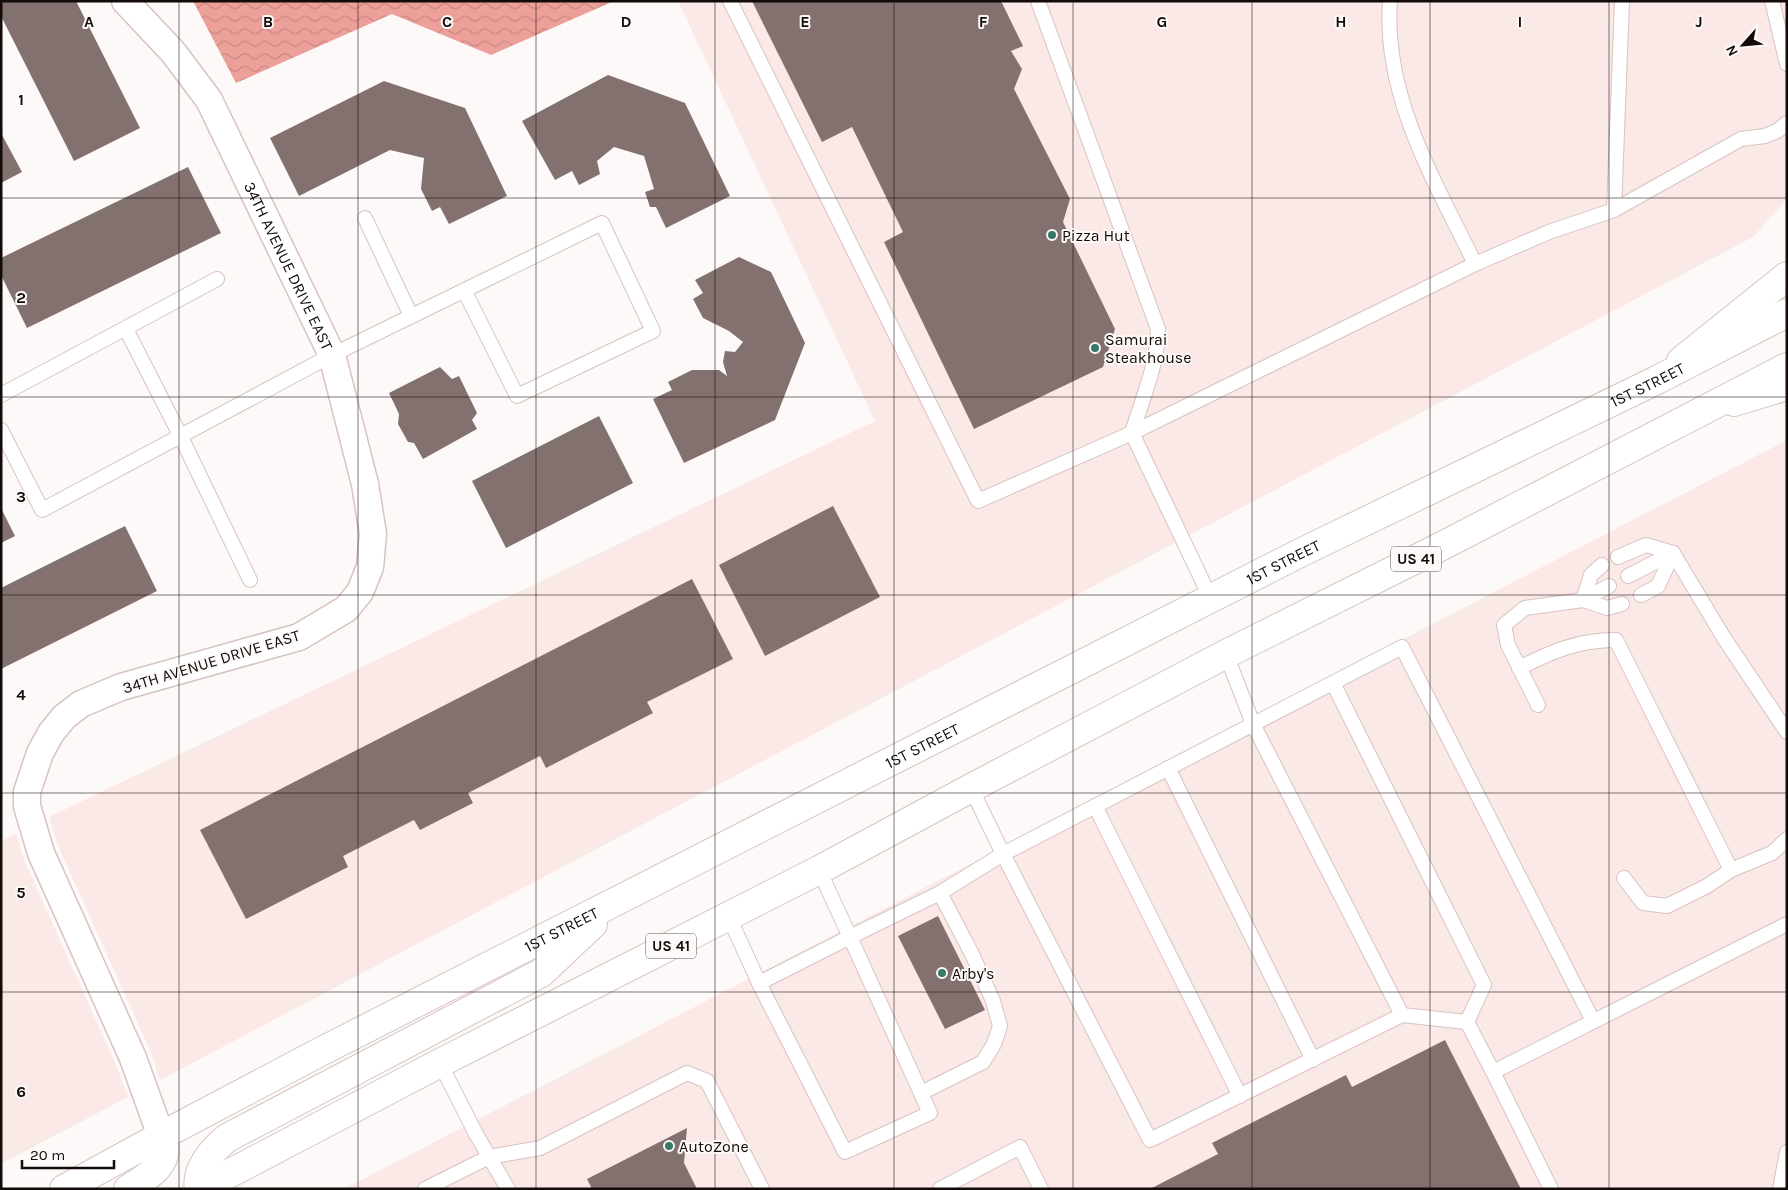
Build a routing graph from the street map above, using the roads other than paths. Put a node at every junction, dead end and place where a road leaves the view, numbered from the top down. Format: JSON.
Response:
{"nodes":[{"id":1,"x":125,"y":1,"type":"edge"},
{"id":2,"x":730,"y":1,"type":"edge"},
{"id":3,"x":1038,"y":1,"type":"edge"},
{"id":4,"x":1390,"y":1,"type":"edge"},
{"id":5,"x":1622,"y":1,"type":"edge"},
{"id":6,"x":1772,"y":1,"type":"edge"},
{"id":7,"x":1787,"y":64,"type":"edge"},
{"id":8,"x":1787,"y":123,"type":"edge"},
{"id":9,"x":1614,"y":210,"type":"junction"},
{"id":10,"x":365,"y":218,"type":"dead end"},
{"id":11,"x":1475,"y":264,"type":"junction"},
{"id":12,"x":1787,"y":276,"type":"edge"},
{"id":13,"x":217,"y":279,"type":"dead end"},
{"id":14,"x":464,"y":290,"type":"junction"},
{"id":15,"x":1787,"y":314,"type":"edge"},
{"id":16,"x":411,"y":316,"type":"junction"},
{"id":17,"x":126,"y":329,"type":"junction"},
{"id":18,"x":332,"y":355,"type":"junction"},
{"id":19,"x":1787,"y":367,"type":"edge"},
{"id":20,"x":1657,"y":380,"type":"junction"},
{"id":21,"x":1787,"y":386,"type":"edge"},
{"id":22,"x":1,"y":395,"type":"edge"},
{"id":23,"x":1692,"y":415,"type":"junction"},
{"id":24,"x":1,"y":430,"type":"edge"},
{"id":25,"x":1132,"y":432,"type":"junction"},
{"id":26,"x":181,"y":437,"type":"junction"},
{"id":27,"x":1673,"y":553,"type":"junction"},
{"id":28,"x":1618,"y":557,"type":"dead end"},
{"id":29,"x":1602,"y":565,"type":"dead end"},
{"id":30,"x":1628,"y":576,"type":"dead end"},
{"id":31,"x":250,"y":580,"type":"dead end"},
{"id":32,"x":1609,"y":586,"type":"dead end"},
{"id":33,"x":1641,"y":595,"type":"dead end"},
{"id":34,"x":1211,"y":599,"type":"junction"},
{"id":35,"x":1582,"y":600,"type":"junction"},
{"id":36,"x":1622,"y":604,"type":"dead end"},
{"id":37,"x":1226,"y":654,"type":"junction"},
{"id":38,"x":1519,"y":668,"type":"junction"},
{"id":39,"x":1333,"y":683,"type":"junction"},
{"id":40,"x":1538,"y":705,"type":"dead end"},
{"id":41,"x":1253,"y":724,"type":"junction"},
{"id":42,"x":1787,"y":732,"type":"edge"},
{"id":43,"x":1168,"y":768,"type":"junction"},
{"id":44,"x":971,"y":788,"type":"junction"},
{"id":45,"x":1095,"y":806,"type":"junction"},
{"id":46,"x":1787,"y":839,"type":"edge"},
{"id":47,"x":1003,"y":854,"type":"junction"},
{"id":48,"x":819,"y":870,"type":"junction"},
{"id":49,"x":1732,"y":870,"type":"junction"},
{"id":50,"x":1624,"y":878,"type":"dead end"},
{"id":51,"x":940,"y":893,"type":"junction"},
{"id":52,"x":616,"y":902,"type":"junction"},
{"id":53,"x":729,"y":916,"type":"junction"},
{"id":54,"x":1787,"y":924,"type":"edge"},
{"id":55,"x":850,"y":937,"type":"junction"},
{"id":56,"x":759,"y":982,"type":"junction"},
{"id":57,"x":1402,"y":1015,"type":"junction"},
{"id":58,"x":1593,"y":1021,"type":"junction"},
{"id":59,"x":1467,"y":1022,"type":"junction"},
{"id":60,"x":1312,"y":1060,"type":"junction"},
{"id":61,"x":440,"y":1063,"type":"junction"},
{"id":62,"x":1493,"y":1072,"type":"junction"},
{"id":63,"x":920,"y":1093,"type":"junction"},
{"id":64,"x":1240,"y":1096,"type":"junction"},
{"id":65,"x":161,"y":1136,"type":"junction"},
{"id":66,"x":1787,"y":1152,"type":"edge"},
{"id":67,"x":489,"y":1157,"type":"junction"},
{"id":68,"x":64,"y":1189,"type":"edge"},
{"id":69,"x":128,"y":1189,"type":"edge"},
{"id":70,"x":200,"y":1189,"type":"edge"},
{"id":71,"x":425,"y":1189,"type":"edge"},
{"id":72,"x":508,"y":1189,"type":"edge"},
{"id":73,"x":762,"y":1189,"type":"edge"},
{"id":74,"x":940,"y":1189,"type":"edge"},
{"id":75,"x":1041,"y":1189,"type":"edge"},
{"id":76,"x":1551,"y":1189,"type":"edge"},
{"id":77,"x":1780,"y":1189,"type":"edge"}],
"edges":[{"from":1,"to":18,"type":"street","name":"34TH AVENUE DRIVE EAST"},
{"from":2,"to":25,"type":"lane"},
{"from":3,"to":25,"type":"lane"},
{"from":4,"to":11,"type":"lane"},
{"from":5,"to":9,"type":"lane"},
{"from":6,"to":7,"type":"lane"},
{"from":8,"to":9,"type":"lane"},
{"from":9,"to":11,"type":"lane"},
{"from":10,"to":16,"type":"lane"},
{"from":11,"to":25,"type":"lane"},
{"from":12,"to":20,"type":"main road"},
{"from":13,"to":17,"type":"lane"},
{"from":14,"to":14,"type":"lane"},
{"from":14,"to":16,"type":"lane"},
{"from":15,"to":20,"type":"main road","name":"1ST STREET"},
{"from":16,"to":18,"type":"lane"},
{"from":17,"to":22,"type":"lane"},
{"from":17,"to":26,"type":"lane"},
{"from":18,"to":26,"type":"lane"},
{"from":18,"to":65,"type":"street","name":"34TH AVENUE DRIVE EAST"},
{"from":19,"to":23,"type":"main road","number":"US 41"},
{"from":20,"to":34,"type":"main road","name":"1ST STREET"},
{"from":21,"to":23,"type":"main road"},
{"from":23,"to":37,"type":"main road","number":"US 41"},
{"from":24,"to":26,"type":"lane"},
{"from":25,"to":34,"type":"lane"},
{"from":26,"to":31,"type":"lane"},
{"from":27,"to":28,"type":"lane"},
{"from":27,"to":30,"type":"lane"},
{"from":27,"to":33,"type":"lane"},
{"from":27,"to":42,"type":"lane"},
{"from":29,"to":35,"type":"lane"},
{"from":32,"to":35,"type":"lane"},
{"from":34,"to":52,"type":"main road","name":"1ST STREET"},
{"from":35,"to":36,"type":"lane"},
{"from":35,"to":38,"type":"lane"},
{"from":37,"to":41,"type":"lane"},
{"from":37,"to":44,"type":"main road","number":"US 41"},
{"from":38,"to":40,"type":"lane"},
{"from":38,"to":49,"type":"lane"},
{"from":39,"to":41,"type":"lane"},
{"from":39,"to":58,"type":"lane"},
{"from":39,"to":59,"type":"lane"},
{"from":41,"to":43,"type":"lane"},
{"from":41,"to":57,"type":"lane"},
{"from":43,"to":45,"type":"lane"},
{"from":43,"to":60,"type":"lane"},
{"from":44,"to":47,"type":"lane"},
{"from":44,"to":48,"type":"main road","number":"US 41"},
{"from":45,"to":47,"type":"lane"},
{"from":45,"to":64,"type":"lane"},
{"from":46,"to":49,"type":"lane"},
{"from":47,"to":51,"type":"lane"},
{"from":47,"to":64,"type":"lane"},
{"from":48,"to":53,"type":"main road","number":"US 41"},
{"from":48,"to":55,"type":"lane"},
{"from":49,"to":50,"type":"lane"},
{"from":51,"to":55,"type":"lane"},
{"from":51,"to":63,"type":"lane"},
{"from":52,"to":65,"type":"main road","name":"1ST STREET"},
{"from":52,"to":70,"type":"main road"},
{"from":53,"to":56,"type":"lane"},
{"from":53,"to":61,"type":"main road","number":"US 41"},
{"from":54,"to":58,"type":"lane"},
{"from":55,"to":56,"type":"lane"},
{"from":55,"to":63,"type":"lane"},
{"from":56,"to":63,"type":"lane"},
{"from":57,"to":59,"type":"lane"},
{"from":57,"to":60,"type":"lane"},
{"from":58,"to":62,"type":"lane"},
{"from":59,"to":62,"type":"lane"},
{"from":60,"to":64,"type":"lane"},
{"from":61,"to":67,"type":"lane"},
{"from":61,"to":70,"type":"main road","number":"US 41"},
{"from":62,"to":76,"type":"lane"},
{"from":65,"to":68,"type":"main road","name":"1ST STREET"},
{"from":65,"to":69,"type":"main road"},
{"from":66,"to":77,"type":"lane"},
{"from":67,"to":71,"type":"lane"},
{"from":67,"to":72,"type":"lane"},
{"from":67,"to":73,"type":"lane"},
{"from":74,"to":75,"type":"lane"}]}
